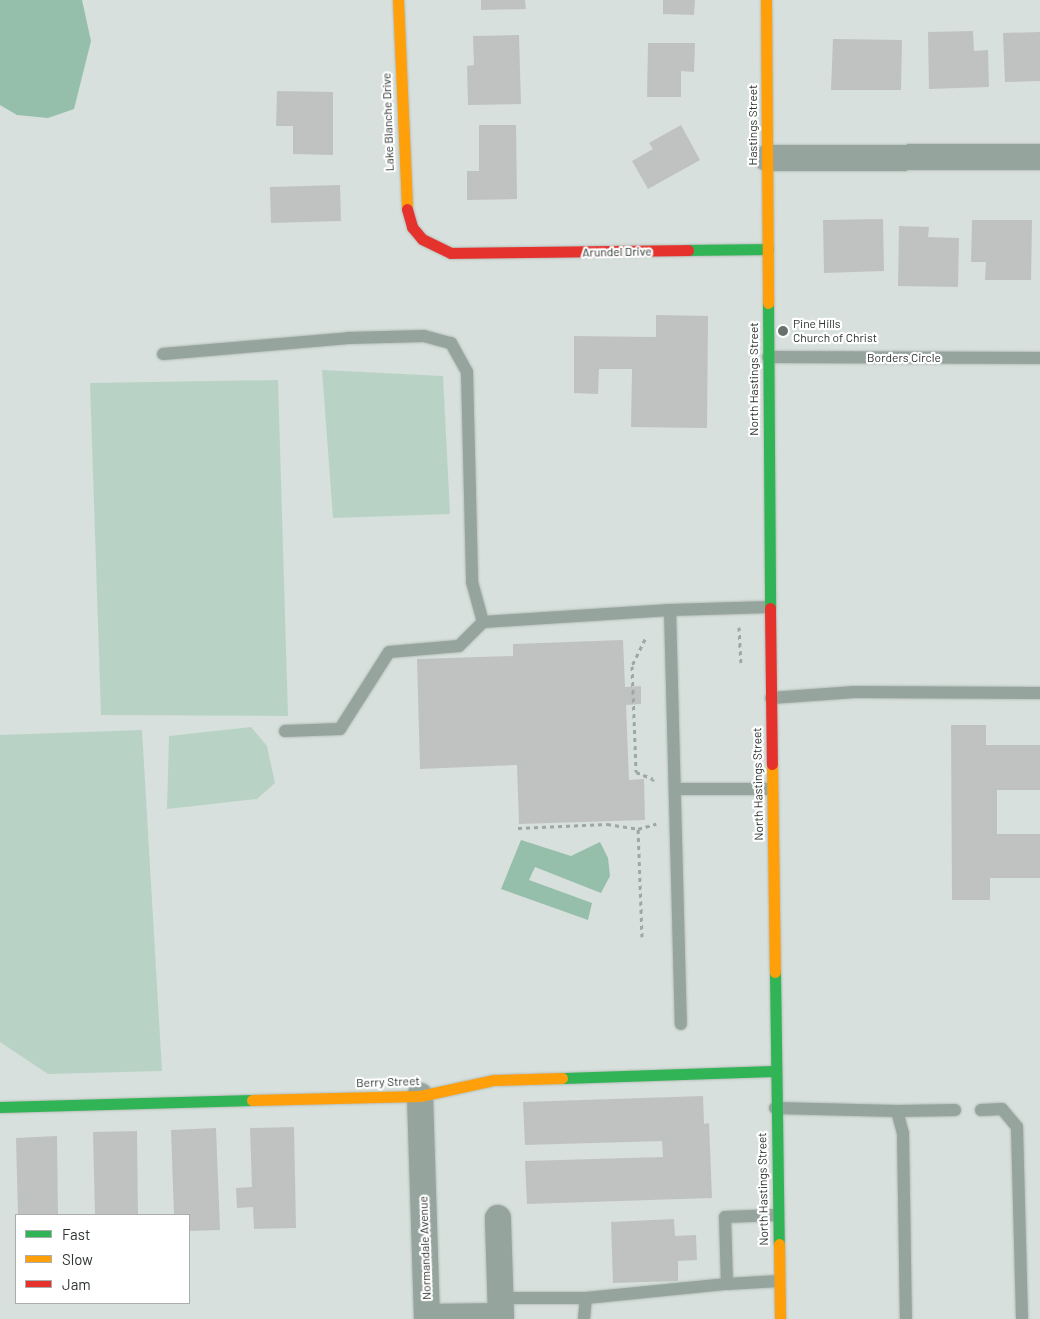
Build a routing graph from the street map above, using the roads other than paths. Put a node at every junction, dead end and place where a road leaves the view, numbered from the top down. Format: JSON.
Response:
{"nodes":[{"id":1,"x":398,"y":0,"type":"edge"},
{"id":2,"x":766,"y":0,"type":"edge"},
{"id":3,"x":1040,"y":157,"type":"edge"},
{"id":4,"x":767,"y":158,"type":"junction"},
{"id":5,"x":422,"y":239,"type":"joint"},
{"id":6,"x":768,"y":249,"type":"junction"},
{"id":7,"x":163,"y":354,"type":"dead end"},
{"id":8,"x":768,"y":357,"type":"junction"},
{"id":9,"x":1040,"y":358,"type":"edge"},
{"id":10,"x":770,"y":607,"type":"junction"},
{"id":11,"x":670,"y":610,"type":"junction"},
{"id":12,"x":483,"y":622,"type":"junction"},
{"id":13,"x":1040,"y":693,"type":"edge"},
{"id":14,"x":771,"y":698,"type":"junction"},
{"id":15,"x":285,"y":731,"type":"dead end"},
{"id":16,"x":674,"y":789,"type":"junction"},
{"id":17,"x":772,"y":789,"type":"junction"},
{"id":18,"x":681,"y":1024,"type":"dead end"},
{"id":19,"x":775,"y":1071,"type":"junction"},
{"id":20,"x":420,"y":1096,"type":"junction"},
{"id":21,"x":0,"y":1106,"type":"edge"},
{"id":22,"x":775,"y":1108,"type":"junction"},
{"id":23,"x":955,"y":1110,"type":"dead end"},
{"id":24,"x":981,"y":1110,"type":"dead end"},
{"id":25,"x":897,"y":1111,"type":"junction"},
{"id":26,"x":777,"y":1215,"type":"junction"},
{"id":27,"x":498,"y":1218,"type":"dead end"},
{"id":28,"x":779,"y":1281,"type":"junction"},
{"id":29,"x":727,"y":1284,"type":"junction"},
{"id":30,"x":501,"y":1298,"type":"junction"},
{"id":31,"x":586,"y":1298,"type":"junction"},
{"id":32,"x":584,"y":1319,"type":"edge"},
{"id":33,"x":780,"y":1319,"type":"edge"},
{"id":34,"x":906,"y":1319,"type":"edge"},
{"id":35,"x":1022,"y":1319,"type":"edge"}],
"edges":[{"from":1,"to":5,"type":"street","name":"Lake Blanche Drive"},
{"from":2,"to":4,"type":"street","name":"Hastings Street"},
{"from":3,"to":4,"type":"street"},
{"from":4,"to":6,"type":"street","name":"Hastings Street"},
{"from":5,"to":6,"type":"street","name":"Arundel Drive"},
{"from":6,"to":8,"type":"street","name":"North Hastings Street"},
{"from":7,"to":12,"type":"lane"},
{"from":8,"to":9,"type":"lane","name":"Borders Circle"},
{"from":8,"to":10,"type":"street","name":"North Hastings Street"},
{"from":10,"to":11,"type":"lane"},
{"from":10,"to":14,"type":"street","name":"North Hastings Street"},
{"from":11,"to":12,"type":"lane"},
{"from":11,"to":16,"type":"lane"},
{"from":12,"to":15,"type":"lane"},
{"from":13,"to":14,"type":"lane"},
{"from":14,"to":17,"type":"street","name":"North Hastings Street"},
{"from":16,"to":17,"type":"lane"},
{"from":16,"to":18,"type":"lane"},
{"from":17,"to":19,"type":"street","name":"North Hastings Street"},
{"from":19,"to":20,"type":"street","name":"Berry Street"},
{"from":19,"to":22,"type":"street","name":"North Hastings Street"},
{"from":20,"to":21,"type":"street","name":"Berry Street"},
{"from":20,"to":30,"type":"street","name":"Normandale Avenue"},
{"from":22,"to":25,"type":"lane"},
{"from":22,"to":26,"type":"street","name":"North Hastings Street"},
{"from":23,"to":25,"type":"lane"},
{"from":24,"to":35,"type":"lane"},
{"from":25,"to":34,"type":"lane"},
{"from":26,"to":28,"type":"street","name":"North Hastings Street"},
{"from":26,"to":29,"type":"lane"},
{"from":27,"to":30,"type":"street","name":"Normandale Avenue"},
{"from":28,"to":29,"type":"lane"},
{"from":28,"to":33,"type":"street","name":"North Hastings Street"},
{"from":29,"to":31,"type":"lane"},
{"from":30,"to":31,"type":"lane"},
{"from":31,"to":32,"type":"lane"}]}
